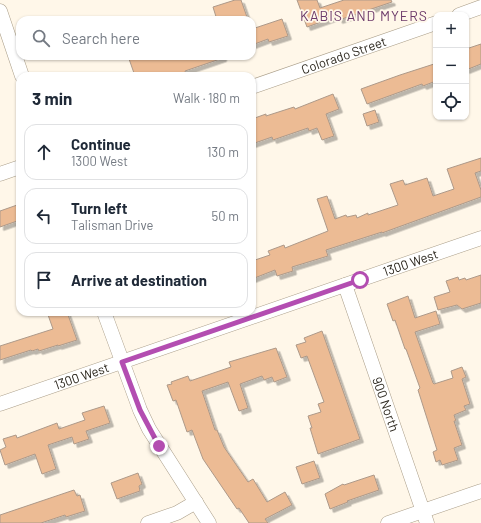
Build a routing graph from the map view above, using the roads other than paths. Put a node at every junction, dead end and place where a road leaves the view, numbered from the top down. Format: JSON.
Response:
{"nodes":[{"id":1,"x":481,"y":8,"type":"edge"},
{"id":2,"x":0,"y":11,"type":"edge"},
{"id":3,"x":468,"y":12,"type":"edge"},
{"id":4,"x":433,"y":24,"type":"edge"},
{"id":5,"x":16,"y":58,"type":"edge"},
{"id":6,"x":17,"y":60,"type":"edge"},
{"id":7,"x":21,"y":72,"type":"edge"},
{"id":8,"x":256,"y":86,"type":"edge"},
{"id":9,"x":16,"y":168,"type":"edge"},
{"id":10,"x":0,"y":174,"type":"edge"},
{"id":11,"x":481,"y":238,"type":"edge"},
{"id":12,"x":345,"y":285,"type":"junction"},
{"id":13,"x":105,"y":316,"type":"edge"},
{"id":14,"x":255,"y":316,"type":"edge"},
{"id":15,"x":256,"y":316,"type":"edge"},
{"id":16,"x":122,"y":362,"type":"junction"},
{"id":17,"x":0,"y":404,"type":"edge"},
{"id":18,"x":481,"y":491,"type":"edge"},
{"id":19,"x":196,"y":502,"type":"junction"},
{"id":20,"x":425,"y":517,"type":"edge"},
{"id":21,"x":148,"y":523,"type":"edge"},
{"id":22,"x":209,"y":523,"type":"edge"},
{"id":23,"x":388,"y":523,"type":"edge"}],
"edges":[{"from":1,"to":3,"type":"street"},
{"from":2,"to":5,"type":"street"},
{"from":4,"to":8,"type":"street","name":"Colorado Street"},
{"from":6,"to":7,"type":"street"},
{"from":9,"to":10,"type":"street"},
{"from":11,"to":12,"type":"street","name":"1300 West"},
{"from":12,"to":15,"type":"street","name":"1300 West"},
{"from":12,"to":20,"type":"street","name":"900 North"},
{"from":13,"to":16,"type":"street"},
{"from":14,"to":16,"type":"street","name":"1300 West"},
{"from":16,"to":17,"type":"street","name":"1300 West"},
{"from":16,"to":19,"type":"street"},
{"from":18,"to":20,"type":"street"},
{"from":19,"to":21,"type":"street"},
{"from":19,"to":22,"type":"street"},
{"from":20,"to":23,"type":"street"}]}
